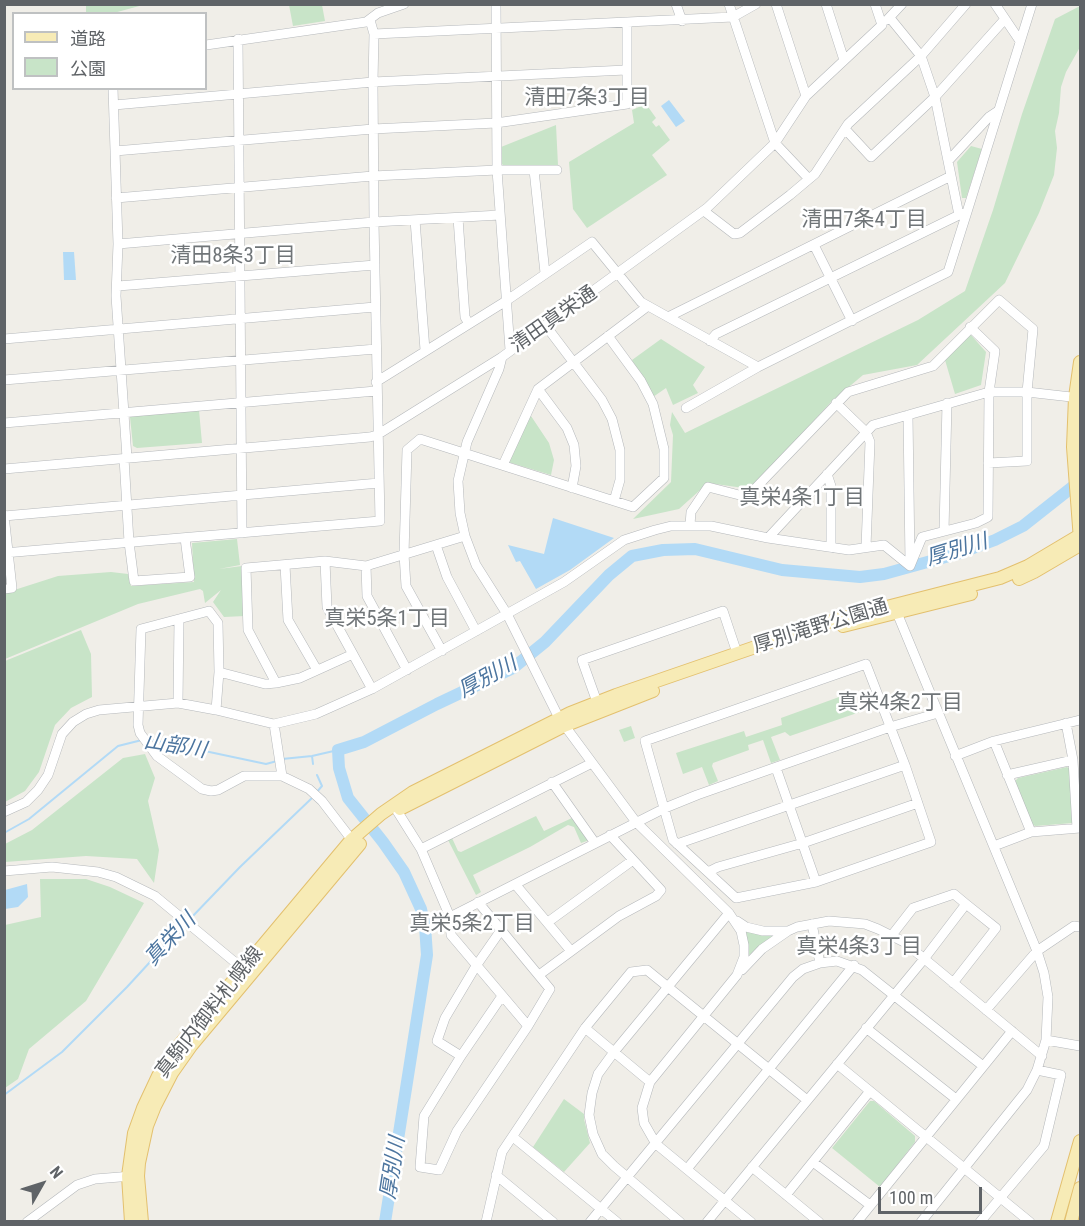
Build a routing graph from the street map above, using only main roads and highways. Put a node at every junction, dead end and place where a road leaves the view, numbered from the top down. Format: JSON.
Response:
{"nodes":[{"id":1,"x":1080,"y":362,"type":"edge"},
{"id":2,"x":1078,"y":397,"type":"edge"},
{"id":3,"x":1080,"y":539,"type":"edge"},
{"id":4,"x":896,"y":609,"type":"junction"},
{"id":5,"x":562,"y":722,"type":"junction"},
{"id":6,"x":1080,"y":1141,"type":"edge"},
{"id":7,"x":133,"y":1176,"type":"junction"},
{"id":8,"x":1080,"y":1188,"type":"edge"},
{"id":9,"x":132,"y":1221,"type":"edge"},
{"id":10,"x":142,"y":1221,"type":"edge"},
{"id":11,"x":1057,"y":1221,"type":"edge"},
{"id":12,"x":1071,"y":1221,"type":"edge"}],
"edges":[{"from":1,"to":2,"type":"main road"},
{"from":2,"to":3,"type":"main road"},
{"from":3,"to":4,"type":"main road","name":"厚別滝野公園通"},
{"from":4,"to":5,"type":"main road","name":"厚別滝野公園通"},
{"from":4,"to":5,"type":"main road","name":"厚別滝野公園通"},
{"from":5,"to":7,"type":"main road","name":"真駒内御料札幌線"},
{"from":6,"to":11,"type":"main road"},
{"from":7,"to":9,"type":"main road","name":"真駒内御料札幌線"},
{"from":7,"to":10,"type":"main road","name":"真駒内御料札幌線"},
{"from":8,"to":12,"type":"main road"}]}
